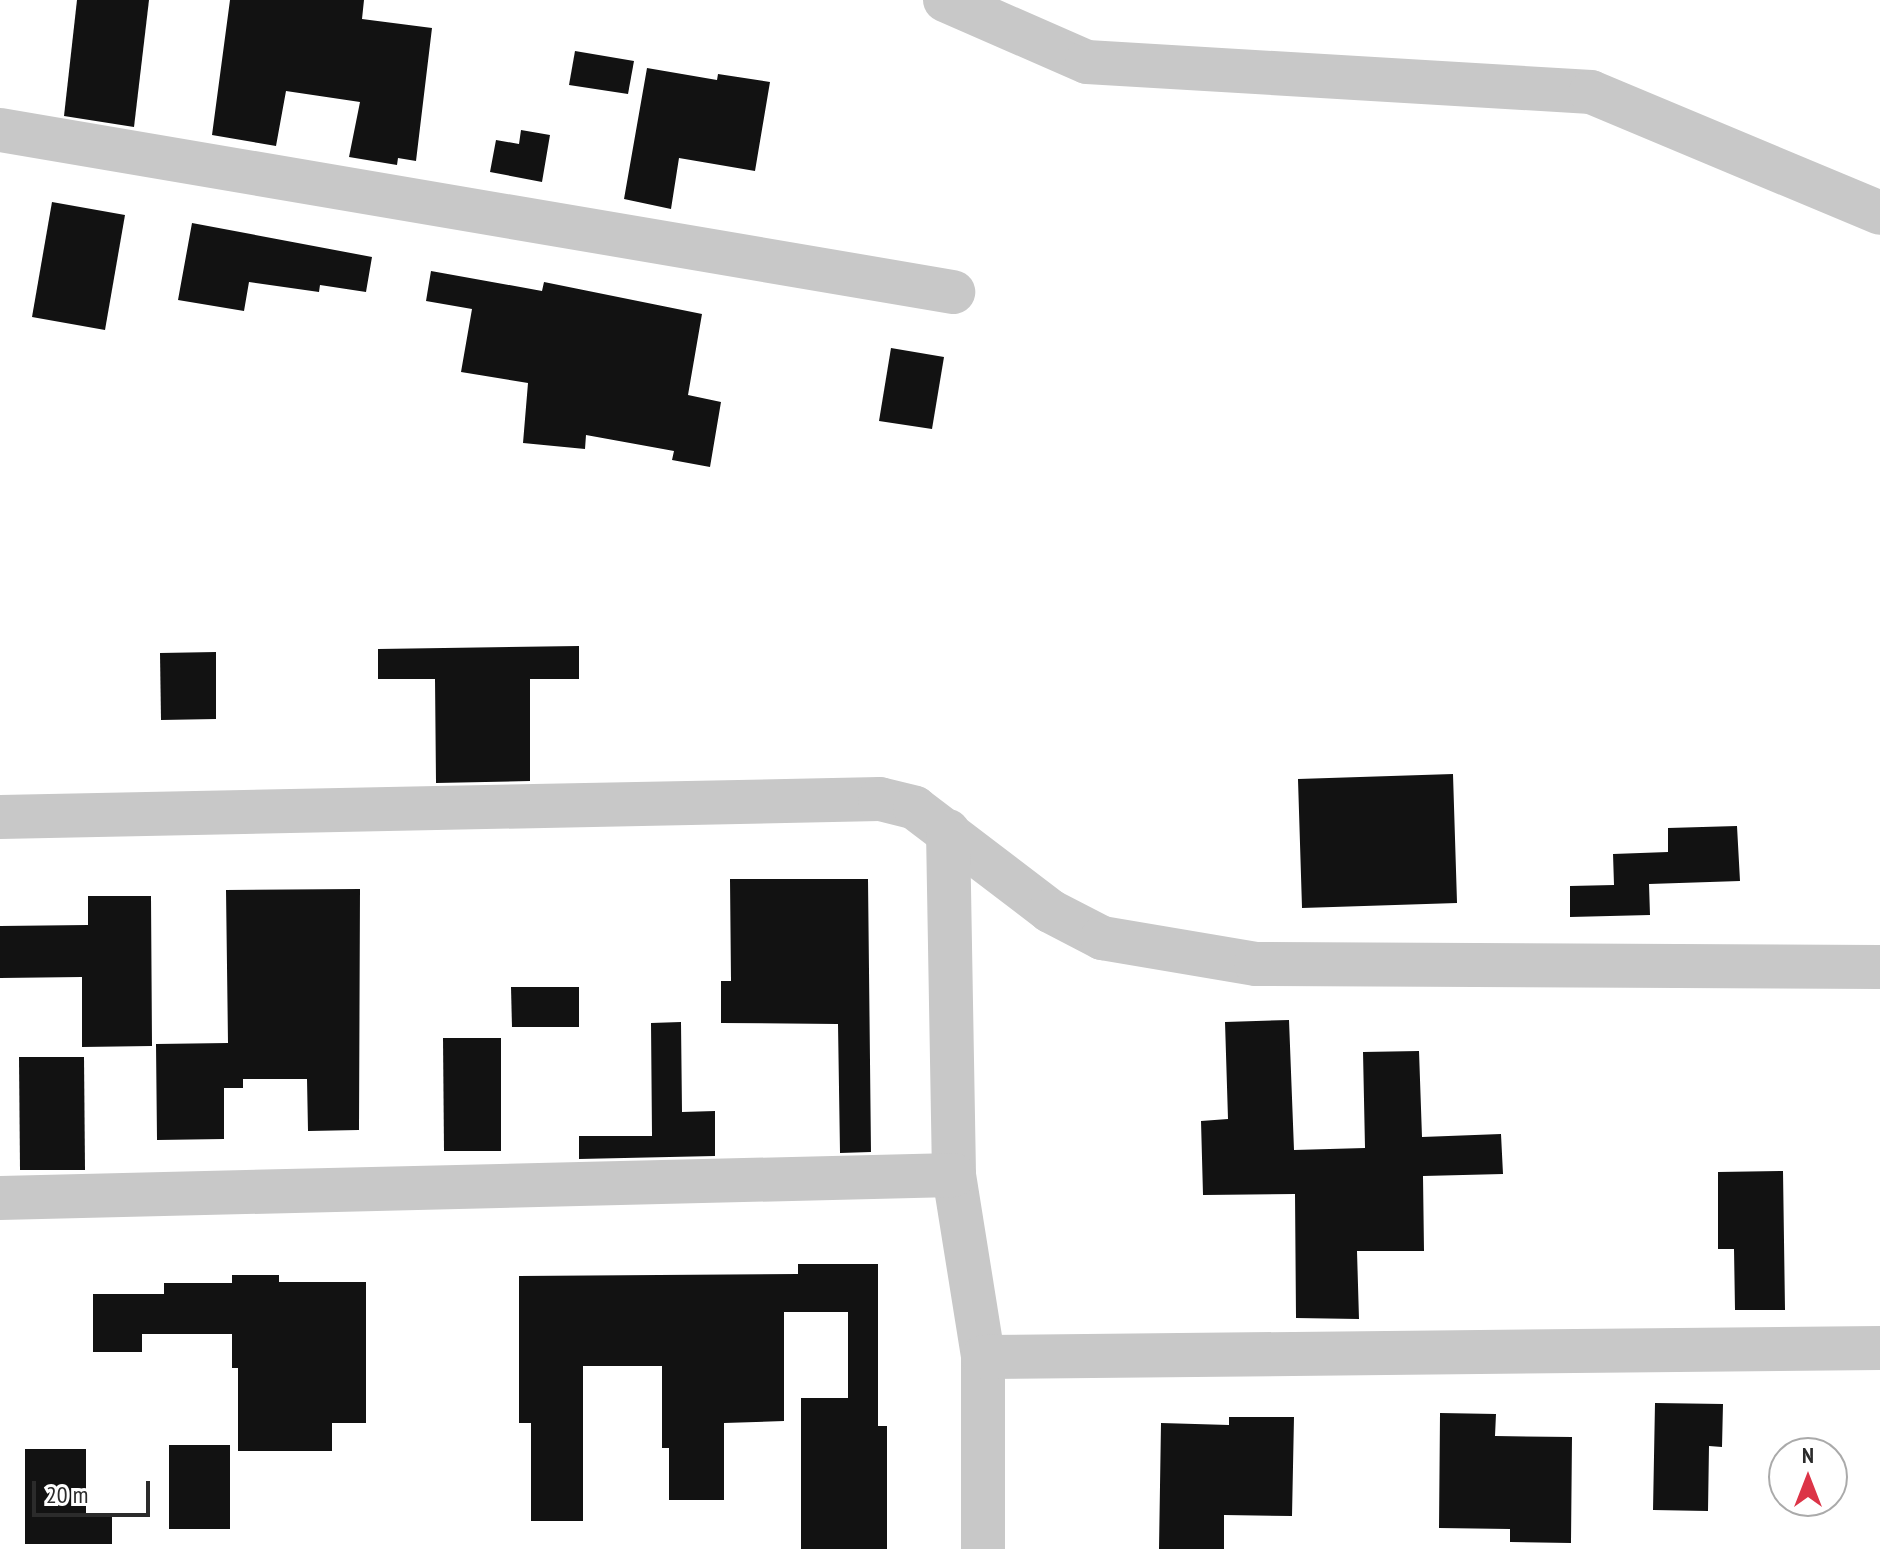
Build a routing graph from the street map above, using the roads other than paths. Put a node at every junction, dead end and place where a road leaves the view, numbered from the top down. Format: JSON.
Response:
{"nodes":[{"id":1,"x":945,"y":0,"type":"edge"},
{"id":2,"x":0,"y":130,"type":"edge"},
{"id":3,"x":1880,"y":213,"type":"edge"},
{"id":4,"x":953,"y":292,"type":"dead end"},
{"id":5,"x":0,"y":817,"type":"edge"},
{"id":6,"x":948,"y":831,"type":"junction"},
{"id":7,"x":1880,"y":967,"type":"edge"},
{"id":8,"x":954,"y":1175,"type":"junction"},
{"id":9,"x":0,"y":1198,"type":"edge"},
{"id":10,"x":1880,"y":1348,"type":"edge"},
{"id":11,"x":983,"y":1357,"type":"junction"},
{"id":12,"x":983,"y":1549,"type":"edge"}],
"edges":[{"from":1,"to":3,"type":"street"},
{"from":2,"to":4,"type":"street"},
{"from":5,"to":6,"type":"street"},
{"from":6,"to":7,"type":"street"},
{"from":6,"to":8,"type":"street"},
{"from":8,"to":9,"type":"street"},
{"from":8,"to":11,"type":"street"},
{"from":10,"to":11,"type":"street"},
{"from":11,"to":12,"type":"street"}]}
